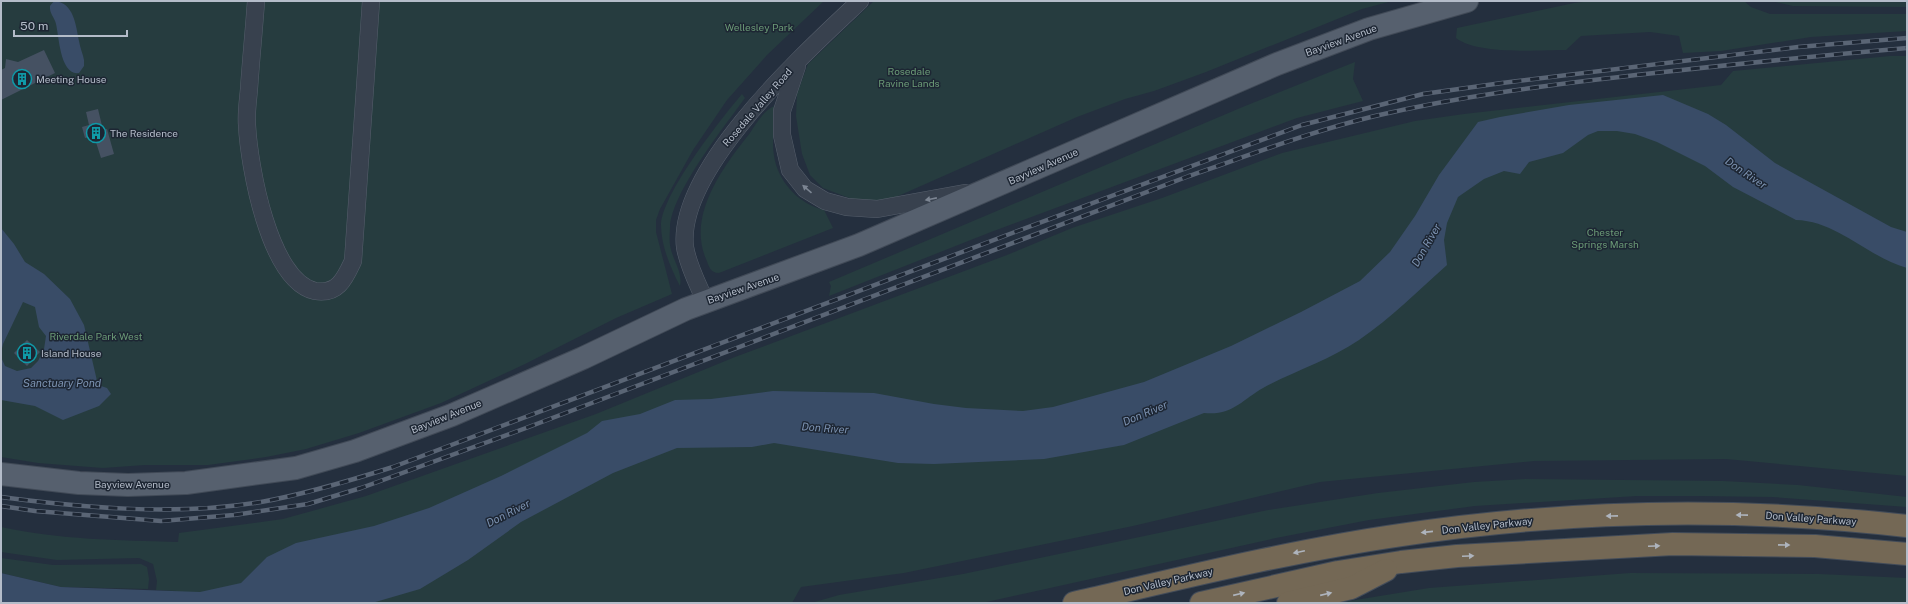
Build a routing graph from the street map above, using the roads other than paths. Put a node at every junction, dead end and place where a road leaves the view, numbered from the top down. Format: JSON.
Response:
{"nodes":[{"id":1,"x":256,"y":1,"type":"edge"},
{"id":2,"x":371,"y":1,"type":"edge"},
{"id":3,"x":860,"y":1,"type":"edge"},
{"id":4,"x":1466,"y":1,"type":"edge"},
{"id":5,"x":804,"y":54,"type":"junction"},
{"id":6,"x":997,"y":186,"type":"junction"},
{"id":7,"x":705,"y":301,"type":"junction"},
{"id":8,"x":1,"y":474,"type":"edge"},
{"id":9,"x":1907,"y":526,"type":"edge"},
{"id":10,"x":1907,"y":554,"type":"edge"},
{"id":11,"x":1401,"y":562,"type":"junction"},
{"id":12,"x":1074,"y":603,"type":"edge"},
{"id":13,"x":1201,"y":603,"type":"edge"},
{"id":14,"x":1288,"y":603,"type":"edge"}],
"edges":[{"from":1,"to":2,"type":"street"},
{"from":3,"to":5,"type":"street","name":"Rosedale Valley Road"},
{"from":4,"to":6,"type":"main road","name":"Bayview Avenue"},
{"from":6,"to":5,"type":"street","one_way":true},
{"from":5,"to":7,"type":"street","name":"Rosedale Valley Road"},
{"from":6,"to":7,"type":"main road","name":"Bayview Avenue"},
{"from":7,"to":8,"type":"main road","name":"Bayview Avenue"},
{"from":9,"to":12,"type":"highway","name":"Don Valley Parkway","one_way":true},
{"from":11,"to":10,"type":"highway","one_way":true},
{"from":13,"to":11,"type":"highway","one_way":true},
{"from":14,"to":11,"type":"highway","one_way":true}]}
